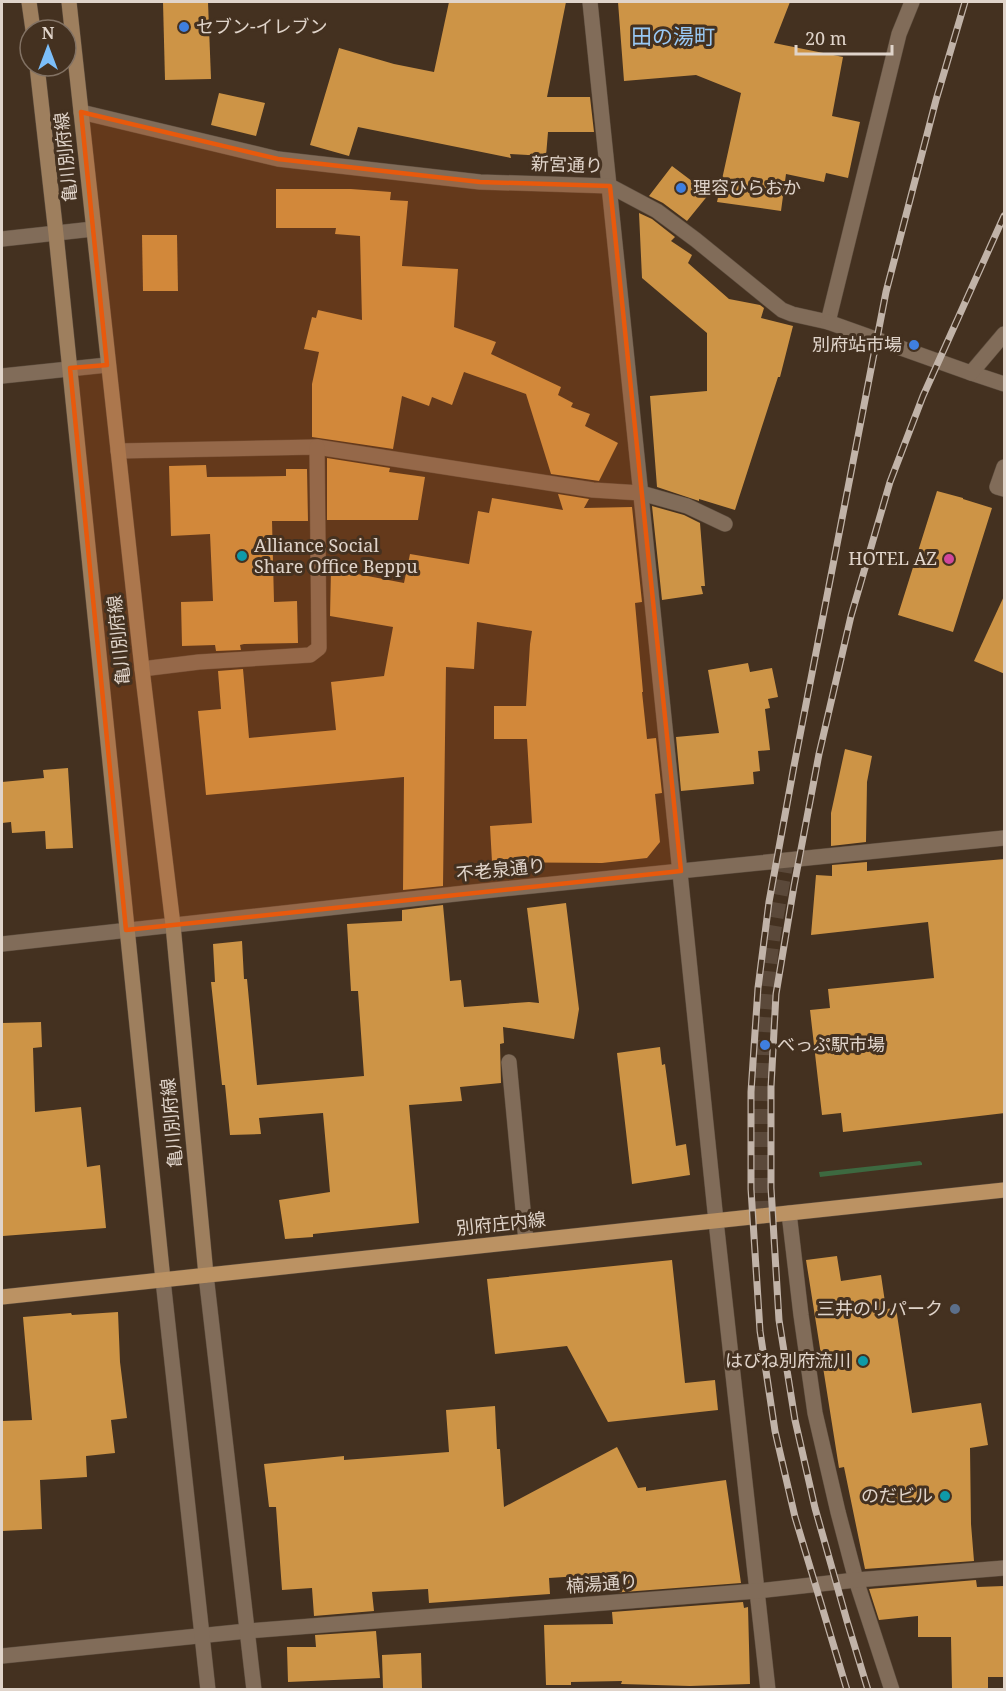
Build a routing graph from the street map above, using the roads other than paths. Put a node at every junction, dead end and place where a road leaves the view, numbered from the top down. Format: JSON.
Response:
{"nodes":[{"id":1,"x":29,"y":2,"type":"edge"},
{"id":2,"x":69,"y":2,"type":"edge"},
{"id":3,"x":590,"y":2,"type":"edge"},
{"id":4,"x":912,"y":2,"type":"edge"},
{"id":5,"x":31,"y":18,"type":"edge"},
{"id":6,"x":38,"y":78,"type":"edge"},
{"id":7,"x":81,"y":112,"type":"junction"},
{"id":8,"x":610,"y":186,"type":"junction"},
{"id":9,"x":93,"y":229,"type":"junction"},
{"id":10,"x":56,"y":234,"type":"junction"},
{"id":11,"x":2,"y":239,"type":"edge"},
{"id":12,"x":828,"y":322,"type":"junction"},
{"id":13,"x":1005,"y":334,"type":"edge"},
{"id":14,"x":107,"y":365,"type":"junction"},
{"id":15,"x":70,"y":368,"type":"junction"},
{"id":16,"x":971,"y":373,"type":"junction"},
{"id":17,"x":2,"y":376,"type":"edge"},
{"id":18,"x":1005,"y":384,"type":"edge"},
{"id":19,"x":317,"y":447,"type":"junction"},
{"id":20,"x":118,"y":451,"type":"junction"},
{"id":21,"x":1005,"y":467,"type":"edge"},
{"id":22,"x":1005,"y":489,"type":"edge"},
{"id":23,"x":641,"y":494,"type":"junction"},
{"id":24,"x":725,"y":524,"type":"dead end"},
{"id":25,"x":141,"y":669,"type":"junction"},
{"id":26,"x":1005,"y":838,"type":"edge"},
{"id":27,"x":681,"y":871,"type":"junction"},
{"id":28,"x":173,"y":925,"type":"junction"},
{"id":29,"x":126,"y":930,"type":"junction"},
{"id":30,"x":2,"y":944,"type":"edge"},
{"id":31,"x":509,"y":1062,"type":"dead end"},
{"id":32,"x":1005,"y":1190,"type":"edge"},
{"id":33,"x":789,"y":1213,"type":"junction"},
{"id":34,"x":716,"y":1221,"type":"junction"},
{"id":35,"x":526,"y":1241,"type":"junction"},
{"id":36,"x":206,"y":1275,"type":"junction"},
{"id":37,"x":163,"y":1280,"type":"junction"},
{"id":38,"x":2,"y":1297,"type":"edge"},
{"id":39,"x":1005,"y":1568,"type":"edge"},
{"id":40,"x":856,"y":1580,"type":"junction"},
{"id":41,"x":757,"y":1591,"type":"junction"},
{"id":42,"x":248,"y":1631,"type":"junction"},
{"id":43,"x":201,"y":1636,"type":"junction"},
{"id":44,"x":2,"y":1656,"type":"edge"},
{"id":45,"x":208,"y":1689,"type":"edge"},
{"id":46,"x":254,"y":1689,"type":"edge"},
{"id":47,"x":768,"y":1689,"type":"edge"},
{"id":48,"x":891,"y":1689,"type":"edge"}],
"edges":[{"from":1,"to":5,"type":"main road"},
{"from":2,"to":7,"type":"main road","name":"亀川別府線"},
{"from":3,"to":8,"type":"street"},
{"from":4,"to":12,"type":"street"},
{"from":6,"to":10,"type":"main road","name":"亀川別府線"},
{"from":7,"to":8,"type":"street","name":"新宮通り"},
{"from":7,"to":9,"type":"main road","name":"亀川別府線"},
{"from":8,"to":12,"type":"street","name":"新宮通り"},
{"from":8,"to":23,"type":"street"},
{"from":9,"to":10,"type":"street"},
{"from":9,"to":14,"type":"main road","name":"亀川別府線"},
{"from":10,"to":11,"type":"street"},
{"from":10,"to":15,"type":"main road","name":"亀川別府線"},
{"from":12,"to":16,"type":"street","name":"新宮通り"},
{"from":13,"to":16,"type":"street"},
{"from":14,"to":15,"type":"street"},
{"from":14,"to":20,"type":"main road","name":"亀川別府線"},
{"from":15,"to":17,"type":"street"},
{"from":15,"to":29,"type":"main road","name":"亀川別府線"},
{"from":16,"to":18,"type":"street","name":"新宮通り"},
{"from":19,"to":20,"type":"street"},
{"from":19,"to":23,"type":"street"},
{"from":19,"to":25,"type":"street"},
{"from":20,"to":25,"type":"main road","name":"亀川別府線"},
{"from":21,"to":22,"type":"street"},
{"from":23,"to":24,"type":"street"},
{"from":23,"to":27,"type":"street"},
{"from":25,"to":28,"type":"main road","name":"亀川別府線"},
{"from":26,"to":27,"type":"street","name":"不老泉通り"},
{"from":27,"to":28,"type":"street","name":"不老泉通り"},
{"from":27,"to":34,"type":"street"},
{"from":28,"to":29,"type":"street","name":"不老泉通り"},
{"from":28,"to":36,"type":"main road","name":"亀川別府線"},
{"from":29,"to":30,"type":"street","name":"不老泉通り"},
{"from":29,"to":37,"type":"main road","name":"亀川別府線"},
{"from":31,"to":35,"type":"street"},
{"from":32,"to":33,"type":"main road","name":"別府庄内線"},
{"from":33,"to":34,"type":"main road","name":"別府庄内線"},
{"from":33,"to":40,"type":"street"},
{"from":34,"to":35,"type":"main road","name":"別府庄内線"},
{"from":34,"to":41,"type":"street"},
{"from":35,"to":36,"type":"main road","name":"別府庄内線"},
{"from":36,"to":37,"type":"main road","name":"別府庄内線"},
{"from":36,"to":42,"type":"street"},
{"from":37,"to":38,"type":"main road","name":"別府庄内線"},
{"from":37,"to":43,"type":"street"},
{"from":39,"to":40,"type":"street","name":"楠湯通り"},
{"from":40,"to":41,"type":"street","name":"楠湯通り"},
{"from":40,"to":48,"type":"street"},
{"from":41,"to":42,"type":"street","name":"楠湯通り"},
{"from":41,"to":47,"type":"street"},
{"from":42,"to":43,"type":"street","name":"楠湯通り"},
{"from":42,"to":46,"type":"street"},
{"from":43,"to":44,"type":"street","name":"楠湯通り"},
{"from":43,"to":45,"type":"street"}]}
